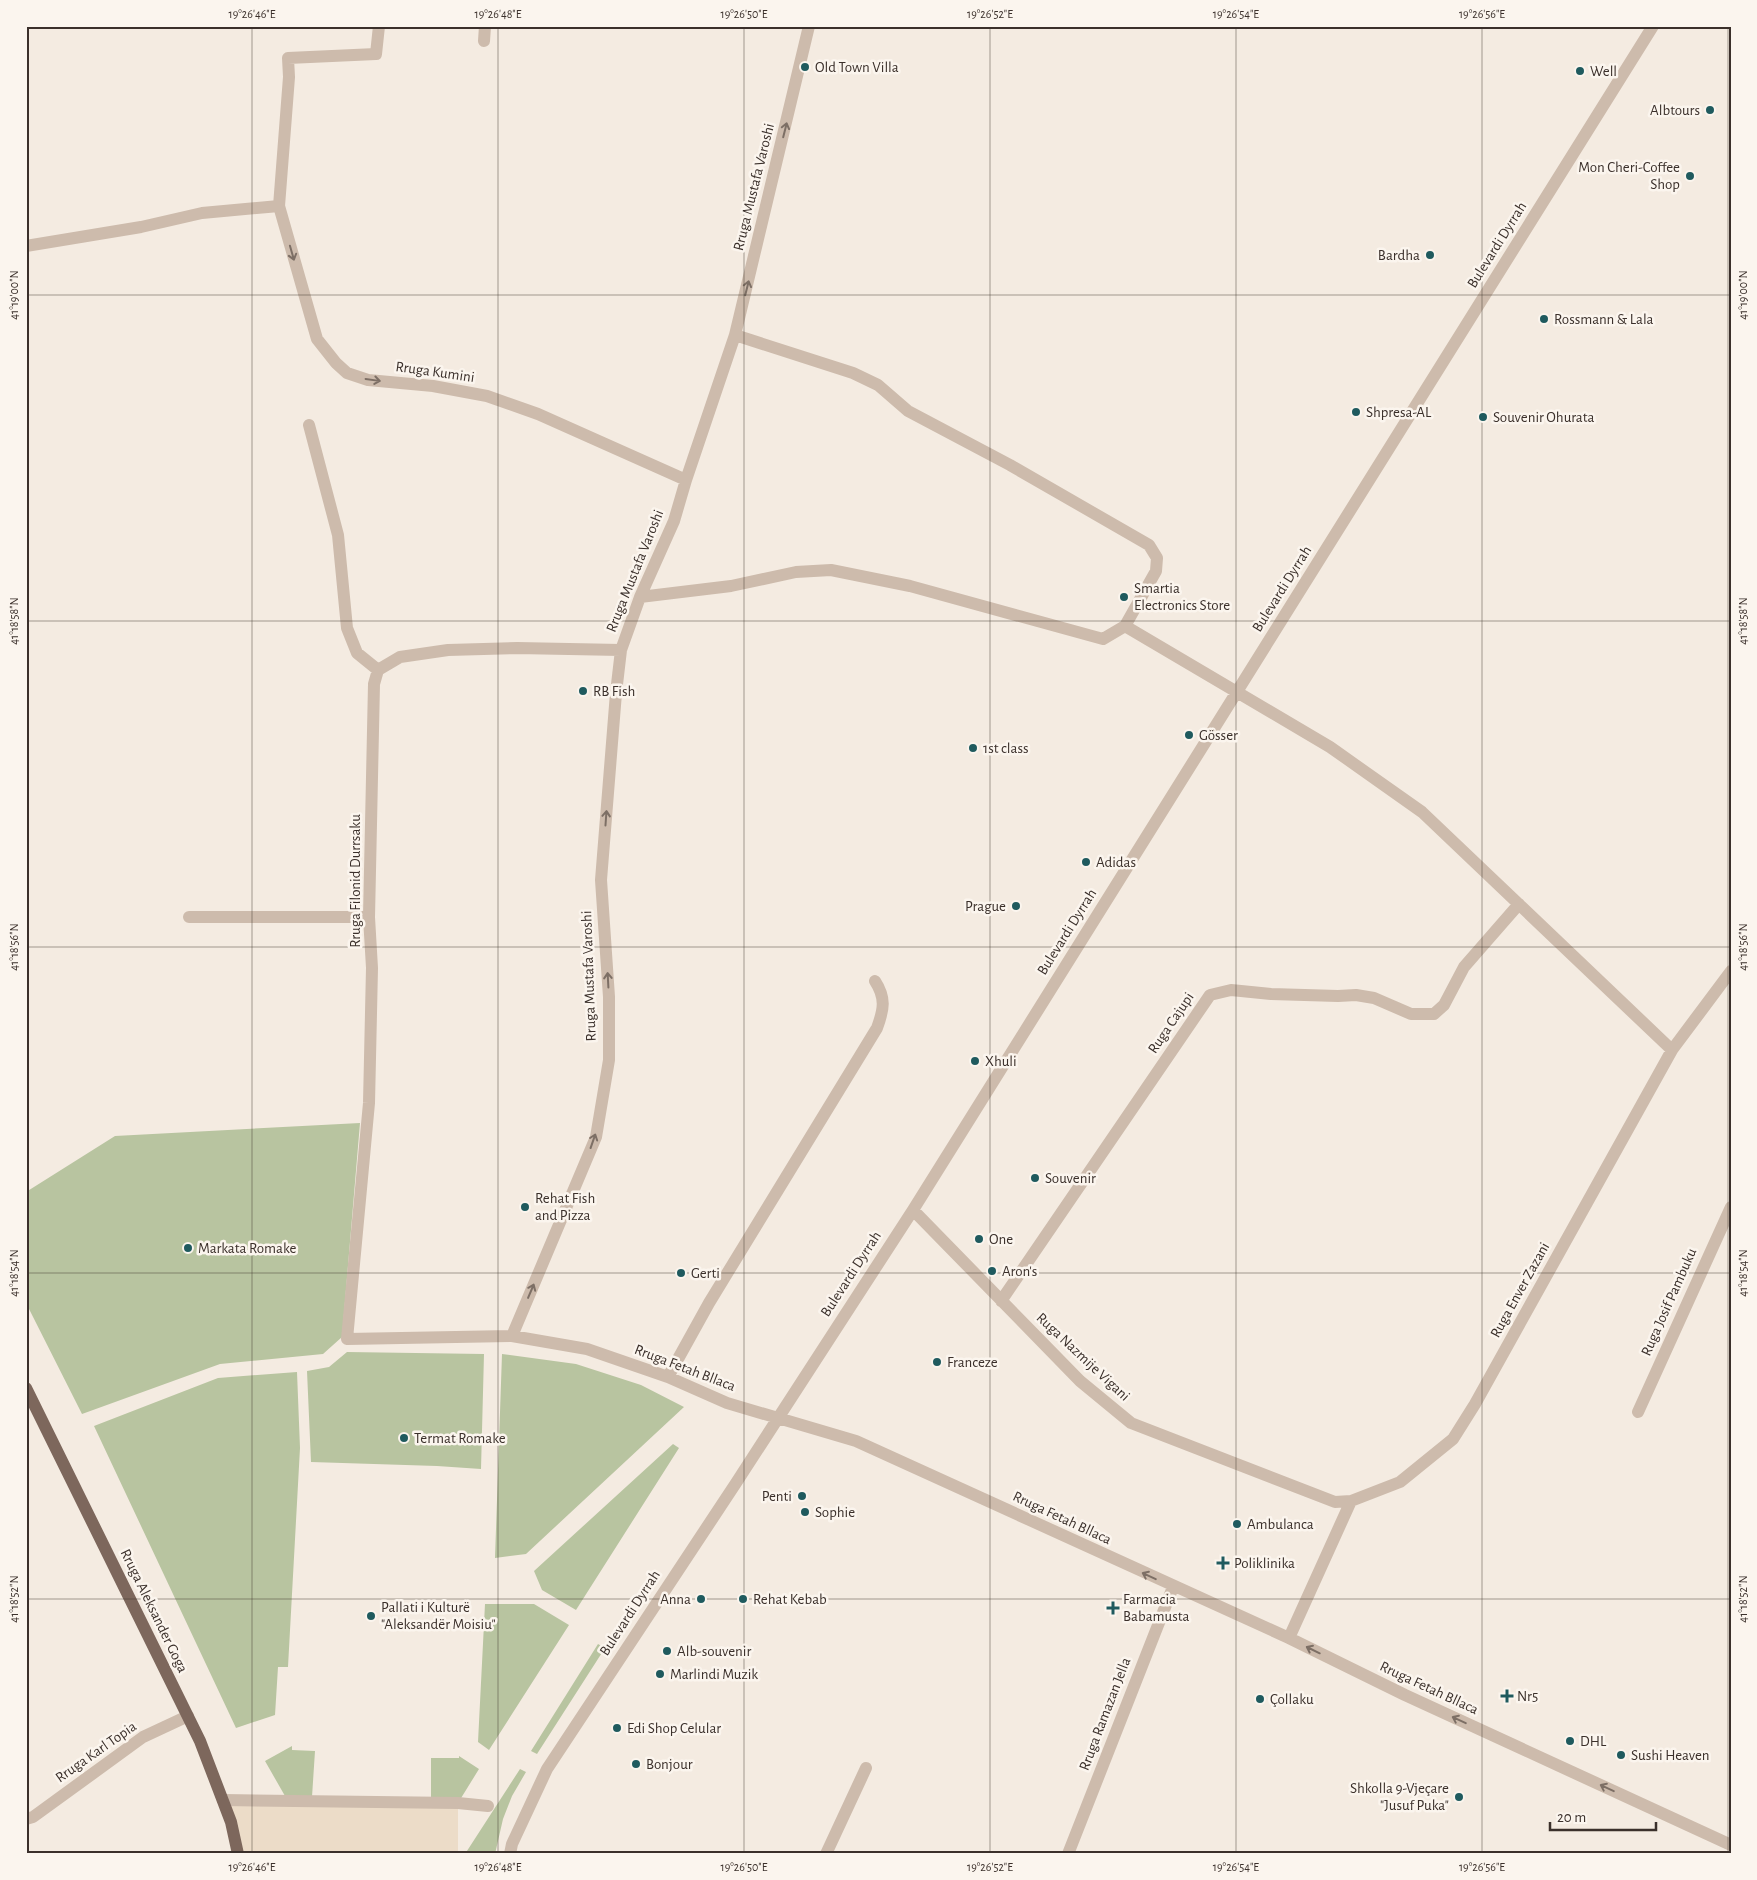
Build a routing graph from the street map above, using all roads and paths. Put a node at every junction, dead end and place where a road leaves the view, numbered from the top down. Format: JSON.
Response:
{"nodes":[{"id":1,"x":379,"y":26,"type":"edge"},
{"id":2,"x":484,"y":26,"type":"edge"},
{"id":3,"x":809,"y":26,"type":"edge"},
{"id":4,"x":1653,"y":26,"type":"edge"},
{"id":5,"x":484,"y":41,"type":"dead end"},
{"id":6,"x":279,"y":206,"type":"junction"},
{"id":7,"x":26,"y":246,"type":"edge"},
{"id":8,"x":735,"y":335,"type":"junction"},
{"id":9,"x":309,"y":425,"type":"dead end"},
{"id":10,"x":686,"y":480,"type":"junction"},
{"id":11,"x":640,"y":597,"type":"junction"},
{"id":12,"x":1125,"y":626,"type":"junction"},
{"id":13,"x":621,"y":650,"type":"junction"},
{"id":14,"x":378,"y":670,"type":"junction"},
{"id":15,"x":1237,"y":692,"type":"junction"},
{"id":16,"x":1520,"y":904,"type":"junction"},
{"id":17,"x":189,"y":917,"type":"dead end"},
{"id":18,"x":370,"y":917,"type":"junction"},
{"id":19,"x":1731,"y":971,"type":"edge"},
{"id":20,"x":875,"y":981,"type":"dead end"},
{"id":21,"x":1672,"y":1050,"type":"junction"},
{"id":22,"x":1731,"y":1207,"type":"edge"},
{"id":23,"x":913,"y":1210,"type":"junction"},
{"id":24,"x":1001,"y":1301,"type":"junction"},
{"id":25,"x":512,"y":1336,"type":"junction"},
{"id":26,"x":347,"y":1339,"type":"joint"},
{"id":27,"x":668,"y":1377,"type":"junction"},
{"id":28,"x":26,"y":1388,"type":"edge"},
{"id":29,"x":29,"y":1401,"type":"edge"},
{"id":30,"x":1638,"y":1412,"type":"dead end"},
{"id":31,"x":777,"y":1418,"type":"junction"},
{"id":32,"x":1351,"y":1501,"type":"junction"},
{"id":33,"x":1173,"y":1587,"type":"junction"},
{"id":34,"x":1289,"y":1638,"type":"junction"},
{"id":35,"x":188,"y":1716,"type":"junction"},
{"id":36,"x":866,"y":1768,"type":"dead end"},
{"id":37,"x":223,"y":1800,"type":"junction"},
{"id":38,"x":488,"y":1806,"type":"dead end"},
{"id":39,"x":26,"y":1819,"type":"edge"},
{"id":40,"x":1731,"y":1845,"type":"edge"},
{"id":41,"x":238,"y":1854,"type":"edge"},
{"id":42,"x":510,"y":1854,"type":"edge"},
{"id":43,"x":826,"y":1854,"type":"edge"},
{"id":44,"x":1068,"y":1854,"type":"edge"}],
"edges":[{"from":1,"to":6,"type":"street"},
{"from":2,"to":5,"type":"street"},
{"from":8,"to":3,"type":"street","name":"Rruga Mustafa Varoshi","one_way":true},
{"from":4,"to":15,"type":"street","name":"Bulevardi Dyrrah"},
{"from":6,"to":7,"type":"street"},
{"from":6,"to":10,"type":"street","name":"Rruga Kumini","one_way":true},
{"from":8,"to":10,"type":"street","name":"Rruga Mustafa Varoshi"},
{"from":8,"to":12,"type":"street"},
{"from":9,"to":14,"type":"street"},
{"from":10,"to":11,"type":"street","name":"Rruga Mustafa Varoshi"},
{"from":11,"to":12,"type":"street"},
{"from":11,"to":13,"type":"street","name":"Rruga Mustafa Varoshi"},
{"from":12,"to":15,"type":"street"},
{"from":13,"to":14,"type":"street"},
{"from":25,"to":13,"type":"street","name":"Rruga Mustafa Varoshi","one_way":true},
{"from":14,"to":18,"type":"street","name":"Rruga Filonid Durrsaku"},
{"from":15,"to":16,"type":"street"},
{"from":15,"to":23,"type":"street","name":"Bulevardi Dyrrah"},
{"from":16,"to":21,"type":"street"},
{"from":16,"to":24,"type":"street","name":"Ruga Cajupi"},
{"from":17,"to":18,"type":"street"},
{"from":18,"to":26,"type":"street","name":"Rruga Filonid Durrsaku"},
{"from":19,"to":21,"type":"street","name":"Ruga Enver Zazani"},
{"from":20,"to":27,"type":"street"},
{"from":21,"to":32,"type":"street","name":"Ruga Enver Zazani"},
{"from":22,"to":30,"type":"street","name":"Ruga Josif Pambuku"},
{"from":23,"to":24,"type":"street","name":"Ruga Nazmije Vigani"},
{"from":23,"to":31,"type":"street","name":"Bulevardi Dyrrah"},
{"from":24,"to":32,"type":"street","name":"Ruga Nazmije Vigani"},
{"from":25,"to":26,"type":"street","name":"Rruga Fetah Bllaca"},
{"from":25,"to":27,"type":"street","name":"Rruga Fetah Bllaca"},
{"from":27,"to":31,"type":"street","name":"Rruga Fetah Bllaca"},
{"from":28,"to":29,"type":"main road","name":"Rruga Aleksander Goga"},
{"from":29,"to":35,"type":"main road","name":"Rruga Aleksander Goga"},
{"from":33,"to":31,"type":"street","name":"Rruga Fetah Bllaca","one_way":true},
{"from":31,"to":42,"type":"street","name":"Bulevardi Dyrrah"},
{"from":32,"to":34,"type":"street"},
{"from":33,"to":34,"type":"street","name":"Rruga Fetah Bllaca"},
{"from":33,"to":44,"type":"street","name":"Rruga Ramazan Jella"},
{"from":40,"to":34,"type":"street","name":"Rruga Fetah Bllaca","one_way":true},
{"from":35,"to":37,"type":"main road","name":"Rruga Aleksander Goga"},
{"from":35,"to":39,"type":"street","name":"Rruga Karl Topia"},
{"from":36,"to":43,"type":"street"},
{"from":37,"to":38,"type":"street"},
{"from":37,"to":41,"type":"main road","name":"Rruga Aleksander Goga"}]}
